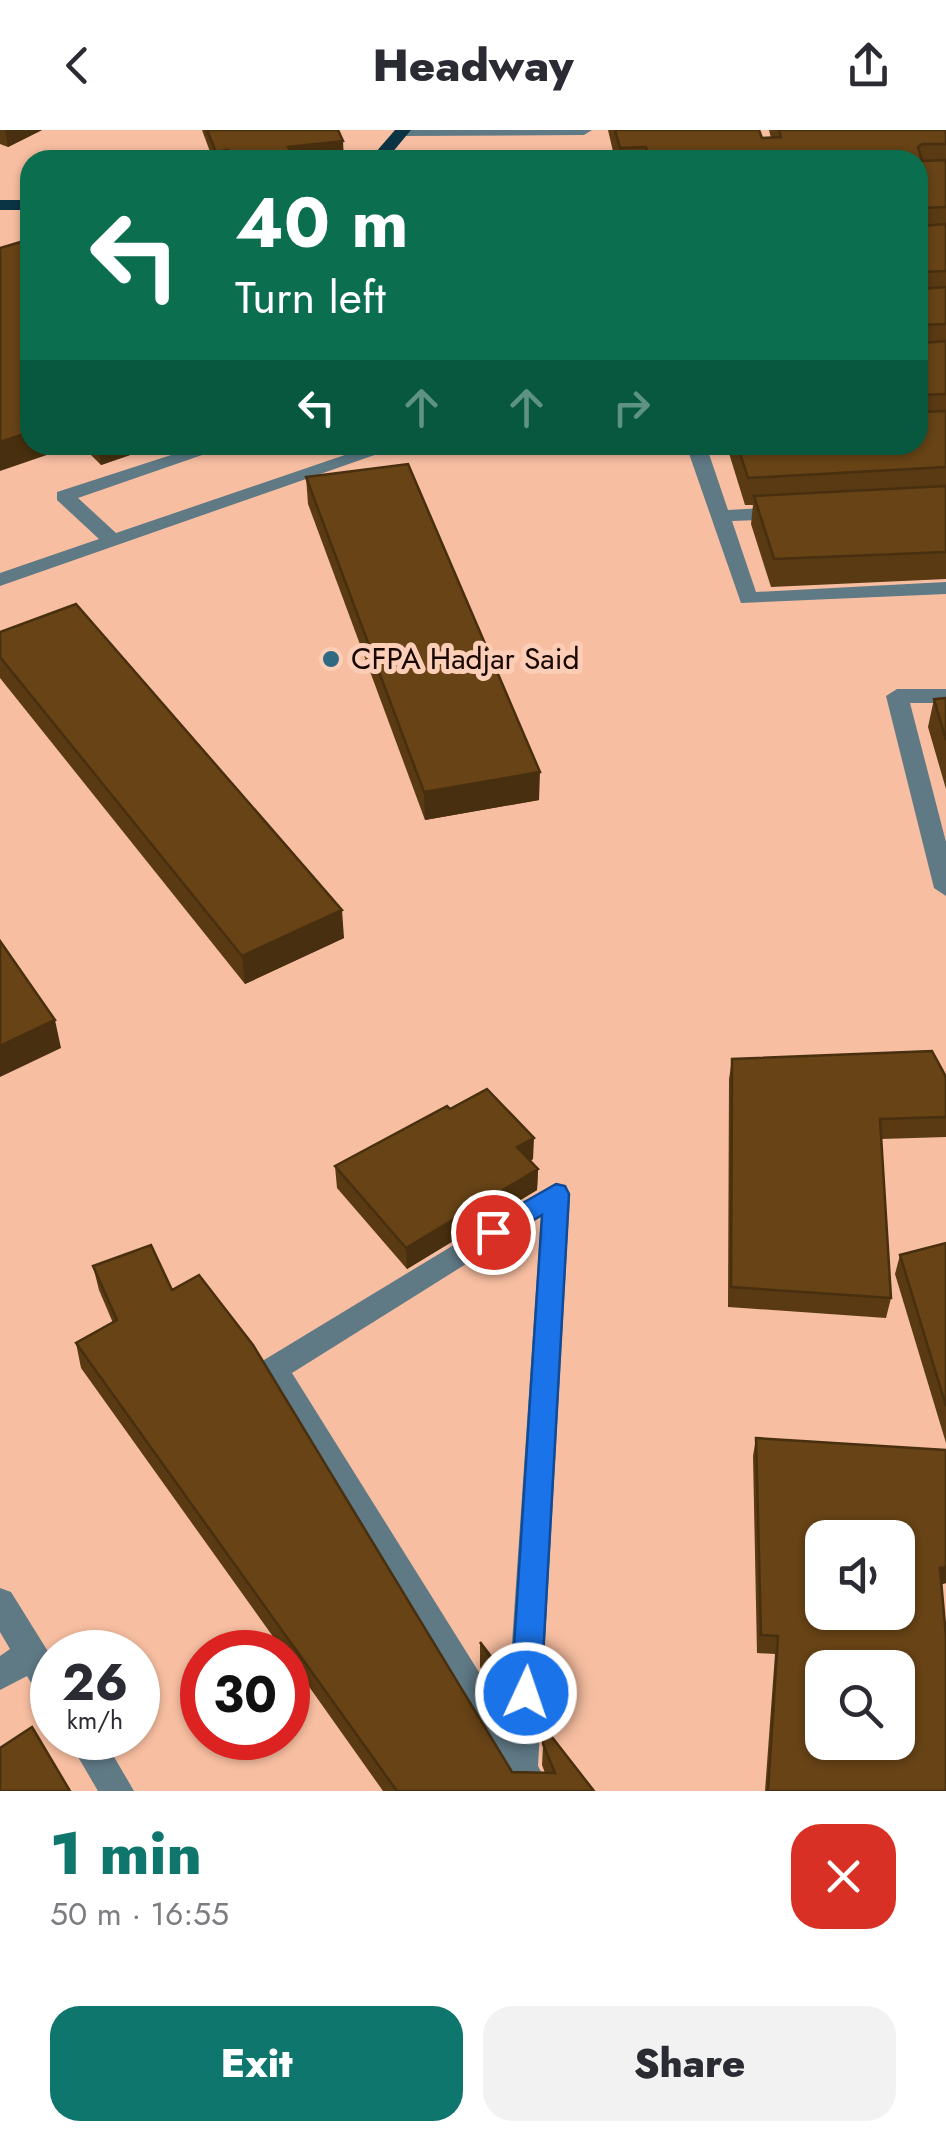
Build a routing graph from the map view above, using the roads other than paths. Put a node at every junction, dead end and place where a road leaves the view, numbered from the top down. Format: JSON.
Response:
{"nodes":[{"id":1,"x":403,"y":130,"type":"edge"},
{"id":2,"x":584,"y":130,"type":"edge"},
{"id":3,"x":386,"y":150,"type":"edge"},
{"id":4,"x":190,"y":455,"type":"edge"},
{"id":5,"x":364,"y":455,"type":"edge"},
{"id":6,"x":699,"y":455,"type":"edge"},
{"id":7,"x":813,"y":512,"type":"edge"},
{"id":8,"x":718,"y":516,"type":"junction"},
{"id":9,"x":113,"y":541,"type":"junction"},
{"id":10,"x":0,"y":580,"type":"edge"},
{"id":11,"x":946,"y":588,"type":"edge"},
{"id":12,"x":946,"y":696,"type":"edge"},
{"id":13,"x":946,"y":888,"type":"edge"},
{"id":14,"x":0,"y":1604,"type":"edge"},
{"id":15,"x":30,"y":1651,"type":"edge"},
{"id":16,"x":30,"y":1655,"type":"edge"},
{"id":17,"x":0,"y":1674,"type":"edge"},
{"id":18,"x":98,"y":1760,"type":"edge"},
{"id":19,"x":528,"y":1781,"type":"edge"},
{"id":20,"x":118,"y":1791,"type":"edge"}],
"edges":[{"from":1,"to":2,"type":"street"},
{"from":1,"to":3,"type":"main road"},
{"from":4,"to":9,"type":"street"},
{"from":5,"to":9,"type":"street"},
{"from":6,"to":8,"type":"street"},
{"from":7,"to":8,"type":"street"},
{"from":8,"to":11,"type":"street"},
{"from":9,"to":10,"type":"street"},
{"from":12,"to":13,"type":"street"},
{"from":14,"to":15,"type":"street"},
{"from":16,"to":17,"type":"street"},
{"from":18,"to":20,"type":"street"},
{"from":19,"to":19,"type":"street"}]}
